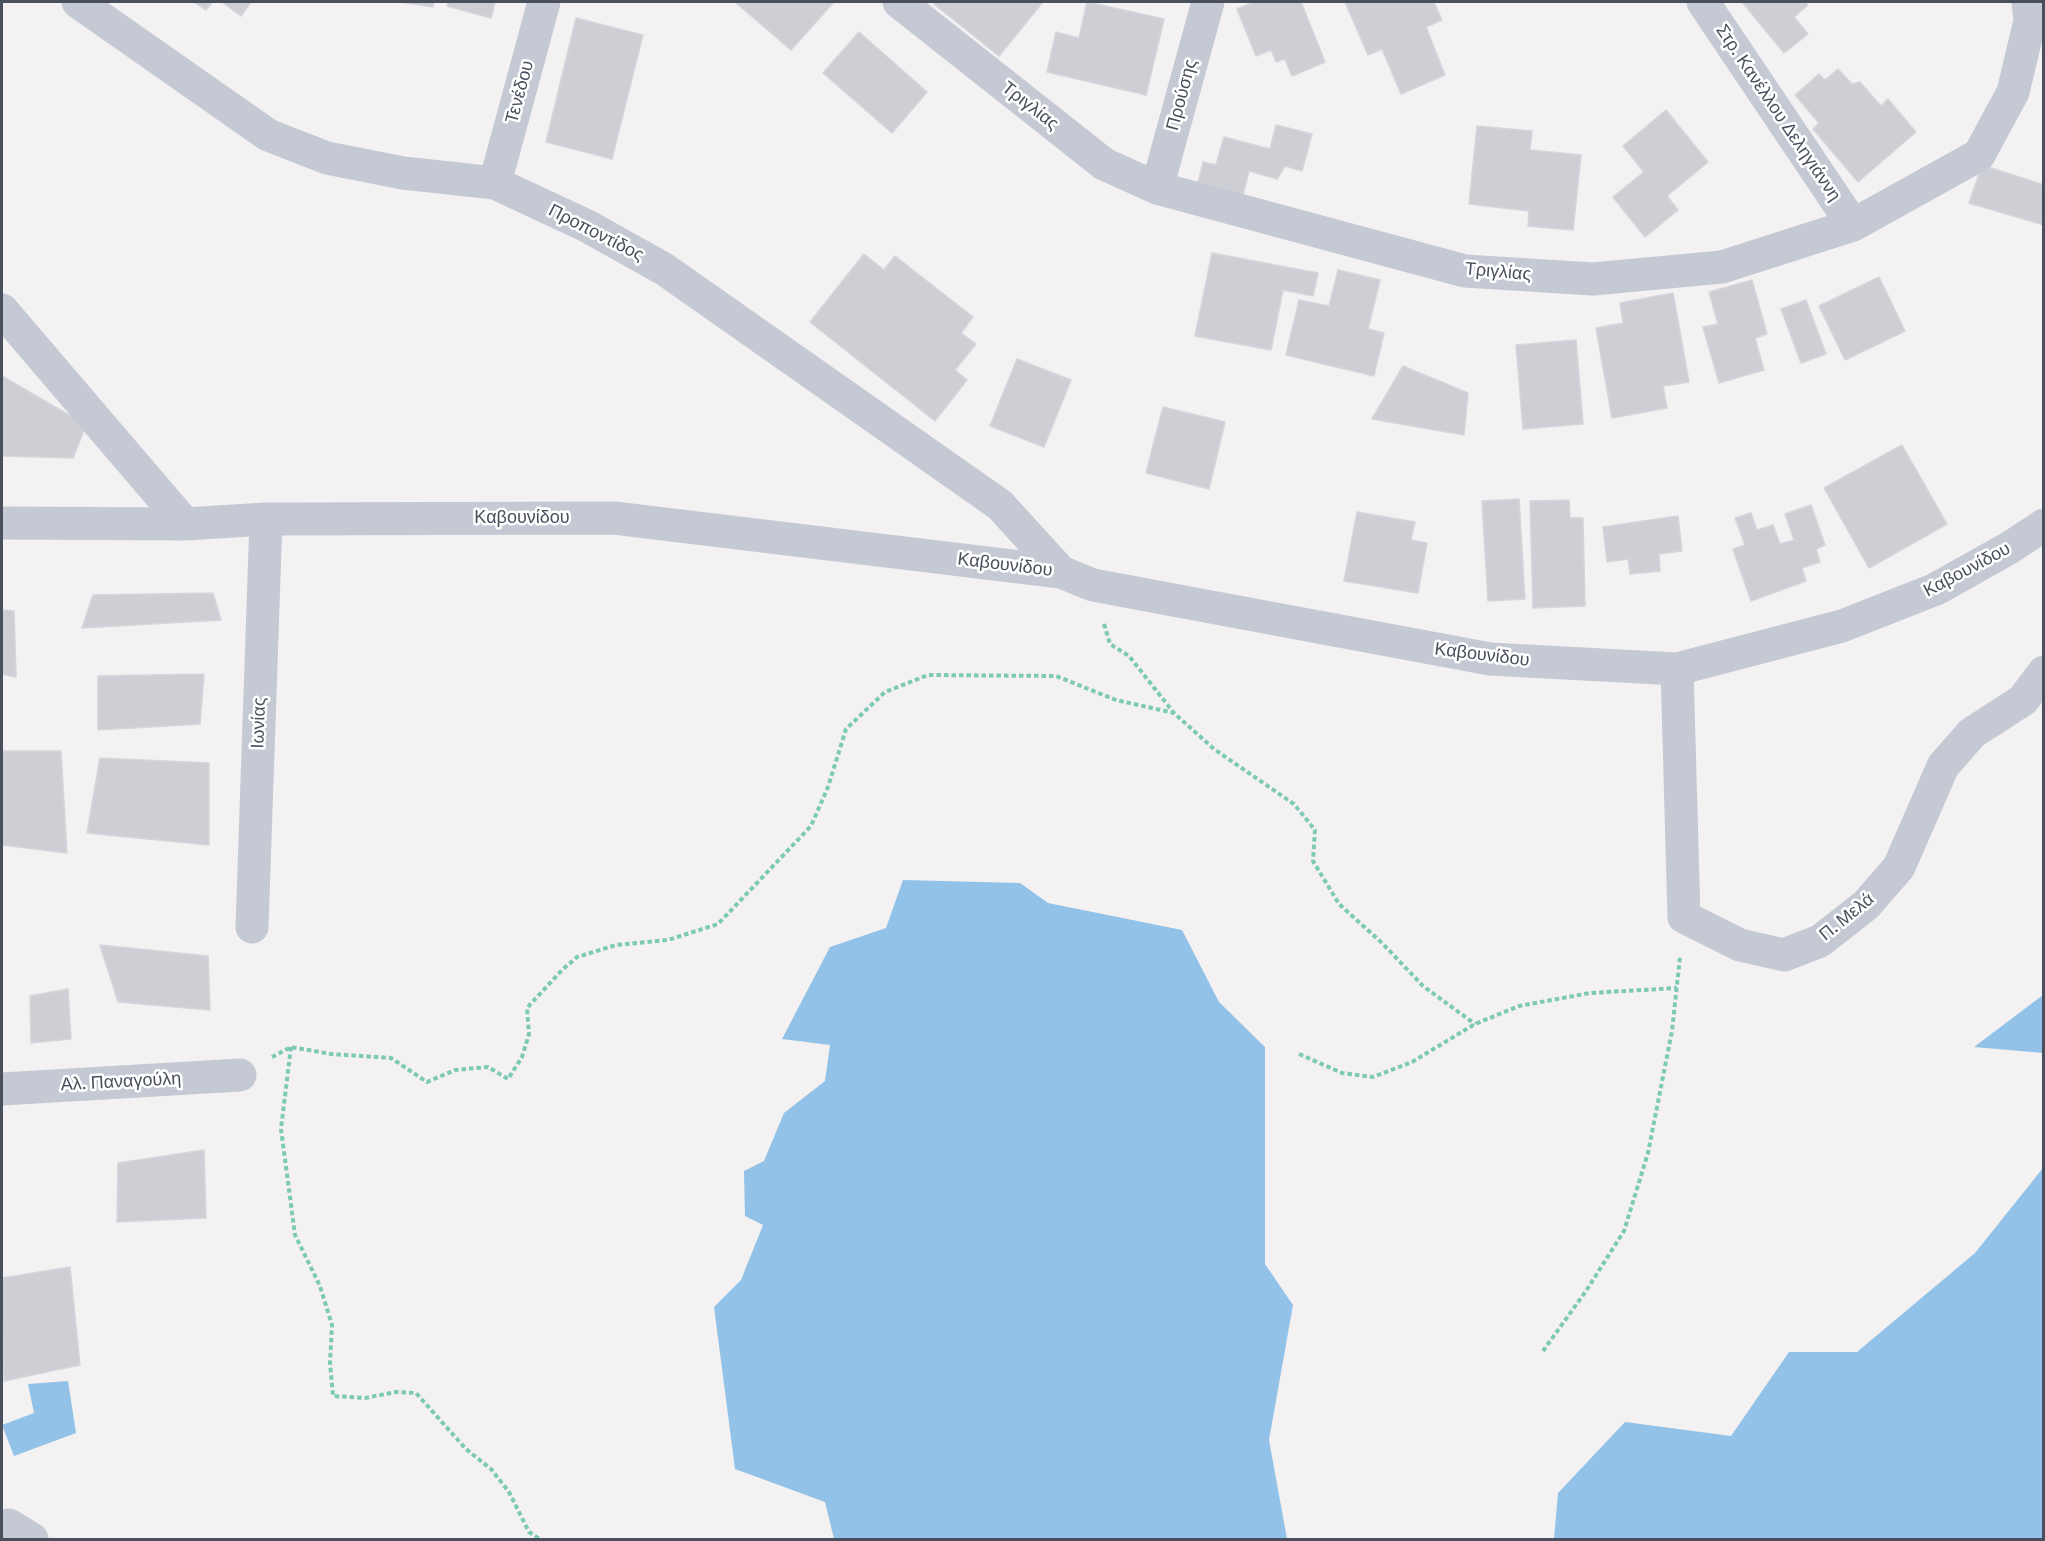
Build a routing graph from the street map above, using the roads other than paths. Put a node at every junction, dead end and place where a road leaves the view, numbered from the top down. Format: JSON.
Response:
{"nodes":[{"id":1,"x":78,"y":2,"type":"edge"},
{"id":2,"x":544,"y":2,"type":"edge"},
{"id":3,"x":899,"y":2,"type":"edge"},
{"id":4,"x":1208,"y":2,"type":"edge"},
{"id":5,"x":1703,"y":2,"type":"edge"},
{"id":6,"x":2028,"y":2,"type":"edge"},
{"id":7,"x":495,"y":183,"type":"junction"},
{"id":8,"x":1157,"y":188,"type":"junction"},
{"id":9,"x":1853,"y":225,"type":"junction"},
{"id":10,"x":2,"y":310,"type":"edge"},
{"id":11,"x":266,"y":519,"type":"junction"},
{"id":12,"x":2,"y":523,"type":"edge"},
{"id":13,"x":185,"y":524,"type":"junction"},
{"id":14,"x":2043,"y":525,"type":"edge"},
{"id":15,"x":1061,"y":572,"type":"junction"},
{"id":16,"x":1677,"y":669,"type":"junction"},
{"id":17,"x":2043,"y":672,"type":"edge"},
{"id":18,"x":252,"y":927,"type":"dead end"},
{"id":19,"x":240,"y":1075,"type":"road end"},
{"id":20,"x":2,"y":1089,"type":"edge"},
{"id":21,"x":2,"y":1528,"type":"edge"},
{"id":22,"x":32,"y":1539,"type":"edge"}],
"edges":[{"from":1,"to":7,"type":"street","name":"Προποντίδος"},
{"from":2,"to":7,"type":"street","name":"Τενέδου"},
{"from":3,"to":8,"type":"street","name":"Τριγλίας"},
{"from":4,"to":8,"type":"street","name":"Προύσης"},
{"from":5,"to":9,"type":"street","name":"Στρ. Κανέλλου Δεληγιάννη"},
{"from":6,"to":9,"type":"street","name":"Τριγλίας"},
{"from":7,"to":15,"type":"street","name":"Προποντίδος"},
{"from":8,"to":9,"type":"street","name":"Τριγλίας"},
{"from":10,"to":13,"type":"street"},
{"from":11,"to":13,"type":"street","name":"Καβουνίδου"},
{"from":11,"to":15,"type":"street","name":"Καβουνίδου"},
{"from":11,"to":18,"type":"street","name":"Ιωνίας"},
{"from":12,"to":13,"type":"street","name":"Καβουνίδου"},
{"from":14,"to":16,"type":"street","name":"Καβουνίδου"},
{"from":15,"to":16,"type":"street","name":"Καβουνίδου"},
{"from":16,"to":17,"type":"street","name":"Π. Μελά"},
{"from":19,"to":20,"type":"street","name":"Αλ. Παναγούλη"},
{"from":21,"to":22,"type":"street"}]}
